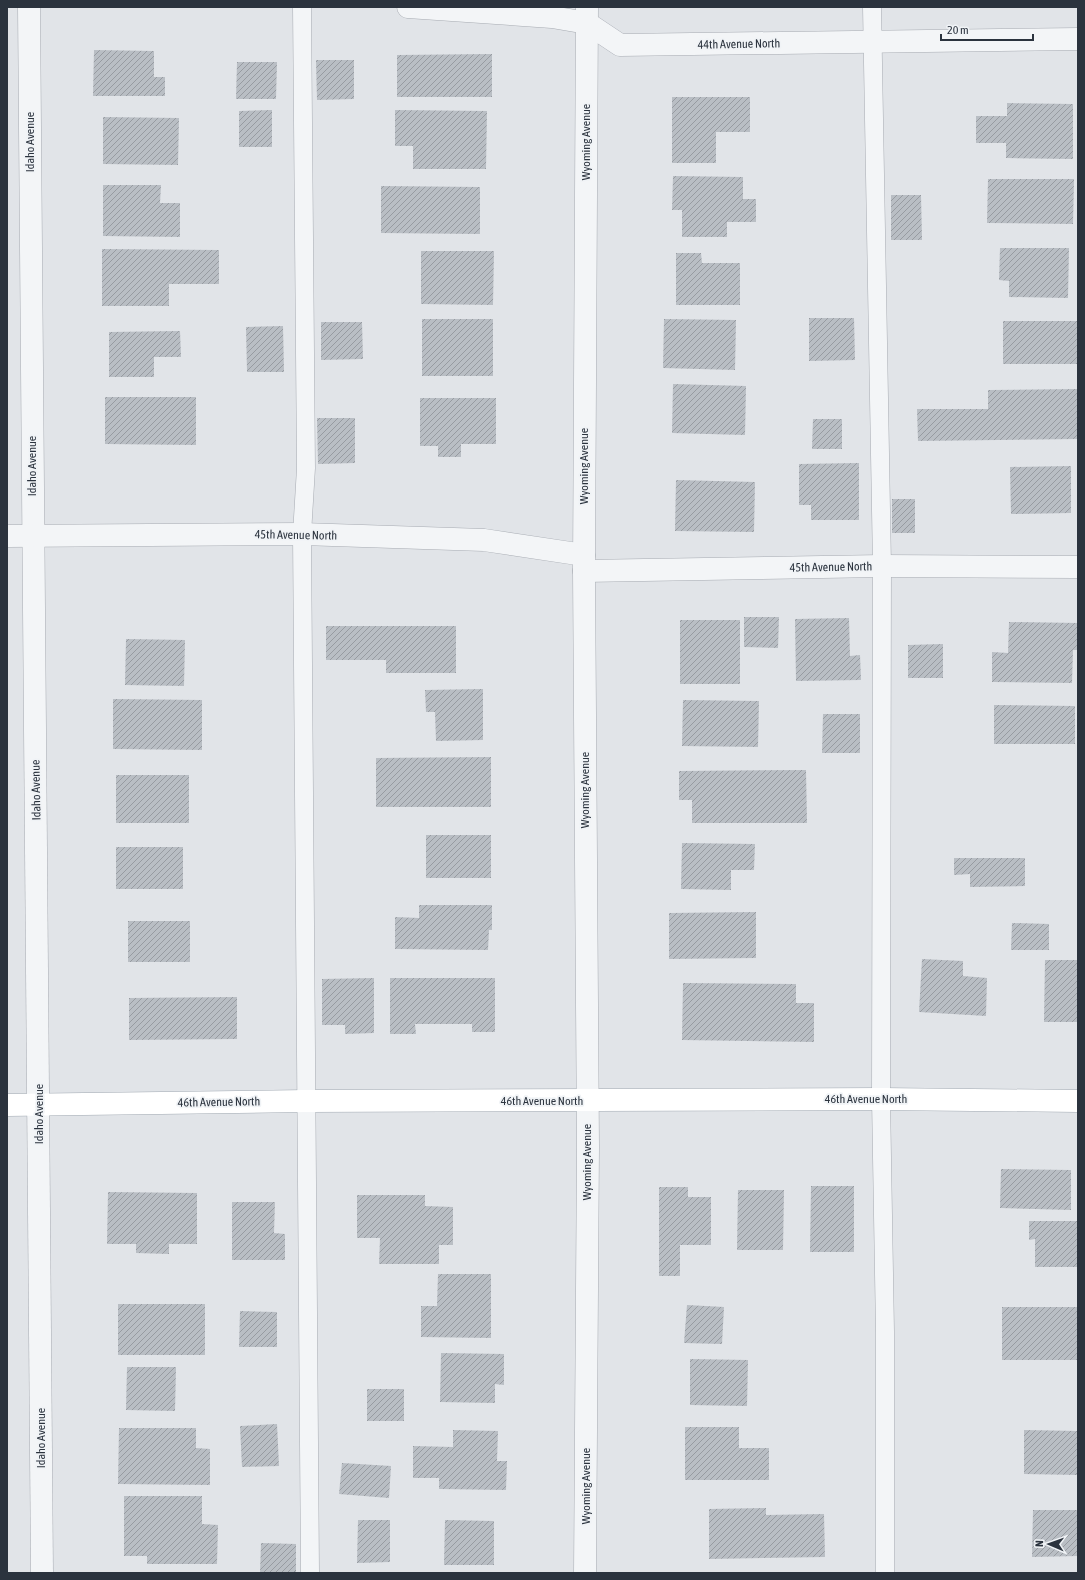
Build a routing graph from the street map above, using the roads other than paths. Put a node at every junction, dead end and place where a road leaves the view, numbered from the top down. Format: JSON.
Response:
{"nodes":[{"id":1,"x":29,"y":7,"type":"edge"},
{"id":2,"x":302,"y":7,"type":"edge"},
{"id":3,"x":408,"y":7,"type":"edge"},
{"id":4,"x":872,"y":7,"type":"edge"},
{"id":5,"x":587,"y":15,"type":"edge"},
{"id":6,"x":1078,"y":39,"type":"edge"},
{"id":7,"x":873,"y":42,"type":"junction"},
{"id":8,"x":302,"y":534,"type":"junction"},
{"id":9,"x":33,"y":535,"type":"junction"},
{"id":10,"x":7,"y":536,"type":"edge"},
{"id":11,"x":584,"y":563,"type":"junction"},
{"id":12,"x":882,"y":566,"type":"junction"},
{"id":13,"x":1078,"y":567,"type":"edge"},
{"id":14,"x":881,"y":1099,"type":"junction"},
{"id":15,"x":587,"y":1100,"type":"junction"},
{"id":16,"x":307,"y":1101,"type":"junction"},
{"id":17,"x":1078,"y":1101,"type":"edge"},
{"id":18,"x":7,"y":1104,"type":"edge"},
{"id":19,"x":39,"y":1104,"type":"junction"},
{"id":20,"x":42,"y":1573,"type":"edge"},
{"id":21,"x":310,"y":1573,"type":"edge"},
{"id":22,"x":585,"y":1573,"type":"edge"},
{"id":23,"x":886,"y":1573,"type":"edge"}],
"edges":[{"from":1,"to":9,"type":"street","name":"Idaho Avenue"},
{"from":2,"to":8,"type":"lane"},
{"from":3,"to":5,"type":"street","name":"44th Avenue North"},
{"from":4,"to":7,"type":"lane"},
{"from":5,"to":7,"type":"street","name":"44th Avenue North"},
{"from":5,"to":11,"type":"street","name":"Wyoming Avenue"},
{"from":6,"to":7,"type":"street","name":"44th Avenue North"},
{"from":7,"to":12,"type":"lane"},
{"from":8,"to":9,"type":"street","name":"45th Avenue North"},
{"from":8,"to":11,"type":"street","name":"45th Avenue North"},
{"from":8,"to":16,"type":"lane"},
{"from":9,"to":10,"type":"street","name":"45th Avenue North"},
{"from":9,"to":19,"type":"street","name":"Idaho Avenue"},
{"from":11,"to":12,"type":"street","name":"45th Avenue North"},
{"from":11,"to":15,"type":"street","name":"Wyoming Avenue"},
{"from":12,"to":13,"type":"street","name":"45th Avenue North"},
{"from":12,"to":14,"type":"lane"},
{"from":14,"to":15,"type":"main road","name":"46th Avenue North"},
{"from":14,"to":17,"type":"main road","name":"46th Avenue North"},
{"from":14,"to":23,"type":"lane"},
{"from":15,"to":16,"type":"main road","name":"46th Avenue North"},
{"from":15,"to":22,"type":"street","name":"Wyoming Avenue"},
{"from":16,"to":19,"type":"main road","name":"46th Avenue North"},
{"from":16,"to":21,"type":"lane"},
{"from":18,"to":19,"type":"main road","name":"46th Avenue North"},
{"from":19,"to":20,"type":"street","name":"Idaho Avenue"}]}
